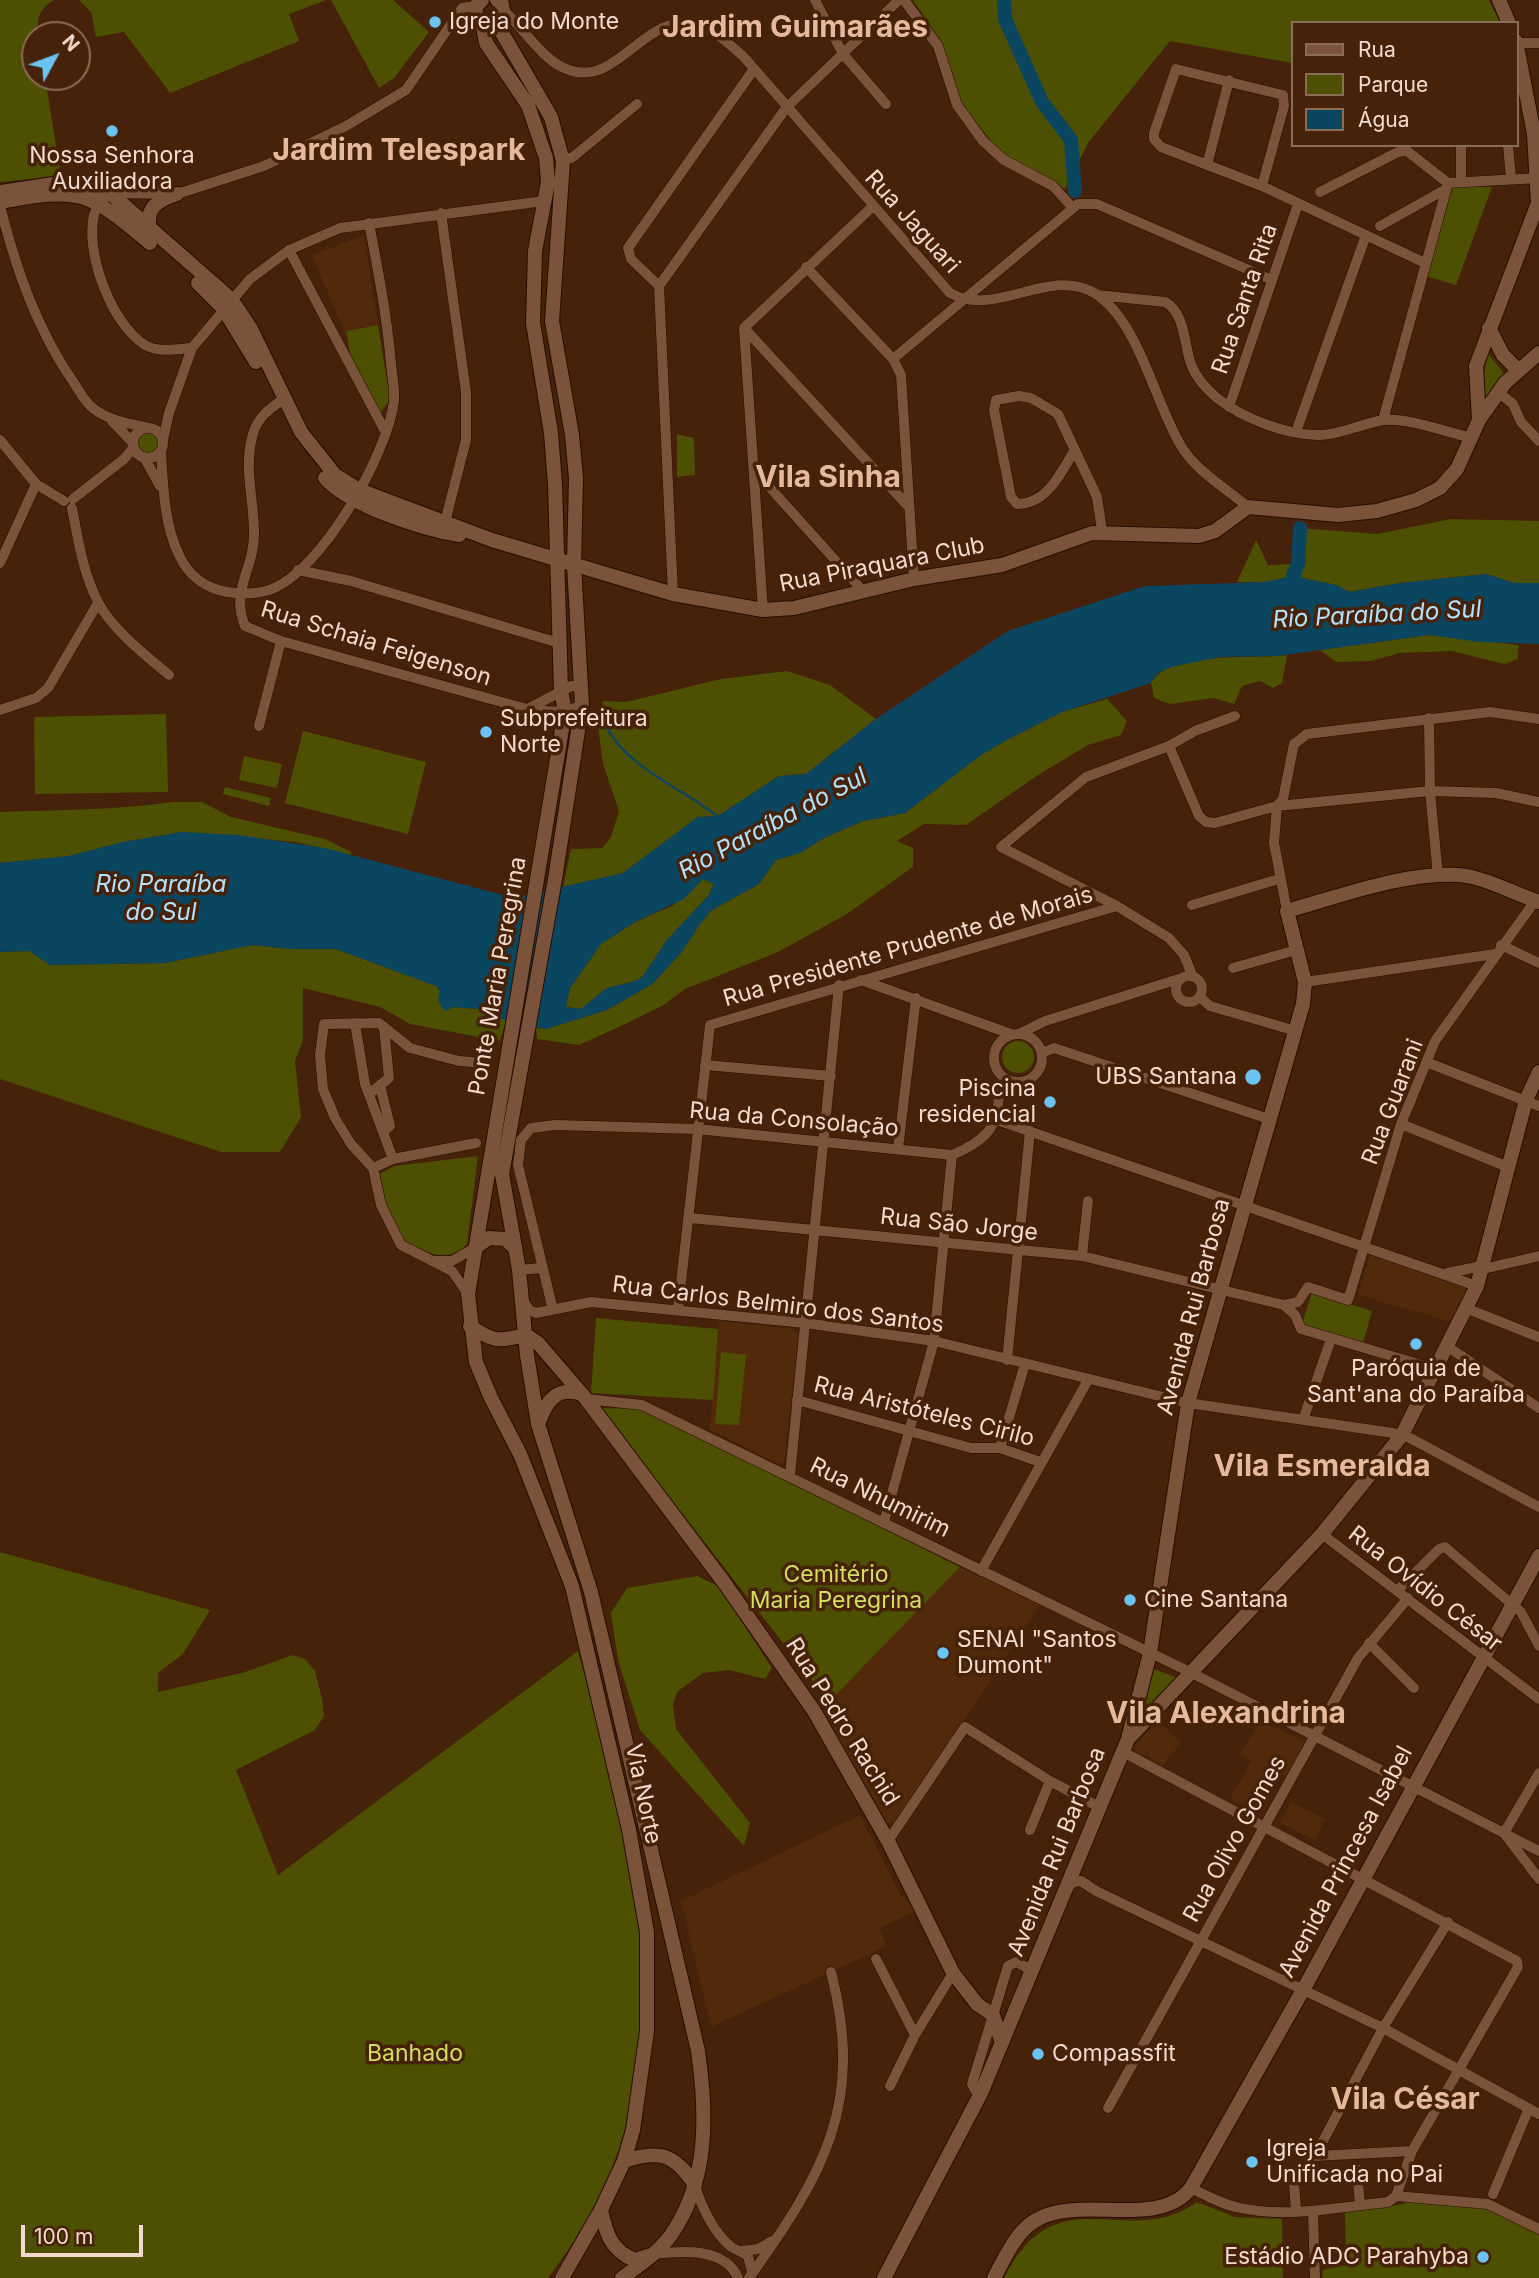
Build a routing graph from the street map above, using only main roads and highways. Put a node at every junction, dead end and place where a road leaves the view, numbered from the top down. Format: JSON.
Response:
{"nodes":[{"id":1,"x":1499,"y":0,"type":"edge"},
{"id":2,"x":490,"y":9,"type":"edge"},
{"id":3,"x":1508,"y":21,"type":"edge"},
{"id":4,"x":1518,"y":47,"type":"edge"},
{"id":5,"x":1537,"y":134,"type":"edge"},
{"id":6,"x":1538,"y":178,"type":"edge"},
{"id":7,"x":0,"y":192,"type":"edge"},
{"id":8,"x":177,"y":194,"type":"road end"},
{"id":9,"x":105,"y":198,"type":"junction"},
{"id":10,"x":0,"y":204,"type":"edge"},
{"id":11,"x":541,"y":223,"type":"junction"},
{"id":12,"x":558,"y":226,"type":"junction"},
{"id":13,"x":150,"y":231,"type":"junction"},
{"id":14,"x":535,"y":251,"type":"junction"},
{"id":15,"x":556,"y":254,"type":"junction"},
{"id":16,"x":227,"y":304,"type":"junction"},
{"id":17,"x":1489,"y":328,"type":"junction"},
{"id":18,"x":1539,"y":353,"type":"edge"},
{"id":19,"x":1518,"y":370,"type":"junction"},
{"id":20,"x":1479,"y":420,"type":"junction"},
{"id":21,"x":558,"y":560,"type":"junction"},
{"id":22,"x":574,"y":565,"type":"junction"},
{"id":23,"x":1537,"y":901,"type":"edge"},
{"id":24,"x":1539,"y":1072,"type":"edge"},
{"id":25,"x":1532,"y":1103,"type":"edge"},
{"id":26,"x":502,"y":1129,"type":"junction"},
{"id":27,"x":476,"y":1247,"type":"junction"},
{"id":28,"x":515,"y":1248,"type":"junction"},
{"id":29,"x":470,"y":1326,"type":"junction"},
{"id":30,"x":526,"y":1335,"type":"junction"},
{"id":31,"x":584,"y":1397,"type":"junction"},
{"id":32,"x":538,"y":1424,"type":"junction"},
{"id":33,"x":1539,"y":1556,"type":"edge"},
{"id":34,"x":1126,"y":1745,"type":"junction"},
{"id":35,"x":870,"y":1808,"type":"junction"},
{"id":36,"x":921,"y":1906,"type":"junction"},
{"id":37,"x":1015,"y":2011,"type":"junction"},
{"id":38,"x":993,"y":2015,"type":"junction"},
{"id":39,"x":1001,"y":2040,"type":"junction"},
{"id":40,"x":624,"y":2161,"type":"junction"},
{"id":41,"x":695,"y":2185,"type":"junction"},
{"id":42,"x":601,"y":2210,"type":"junction"},
{"id":43,"x":654,"y":2254,"type":"junction"},
{"id":44,"x":562,"y":2278,"type":"edge"},
{"id":45,"x":622,"y":2278,"type":"edge"},
{"id":46,"x":884,"y":2278,"type":"edge"},
{"id":47,"x":994,"y":2278,"type":"edge"}],
"edges":[{"from":1,"to":3,"type":"main road"},
{"from":2,"to":11,"type":"main road"},
{"from":2,"to":12,"type":"main road","name":"Ponte Maria Peregrina"},
{"from":4,"to":5,"type":"main road"},
{"from":5,"to":6,"type":"main road"},
{"from":6,"to":17,"type":"main road"},
{"from":7,"to":9,"type":"main road"},
{"from":8,"to":13,"type":"main road"},
{"from":9,"to":10,"type":"main road"},
{"from":9,"to":13,"type":"main road"},
{"from":9,"to":16,"type":"main road"},
{"from":11,"to":12,"type":"main road"},
{"from":11,"to":14,"type":"main road"},
{"from":12,"to":15,"type":"main road","name":"Ponte Maria Peregrina"},
{"from":13,"to":16,"type":"main road"},
{"from":14,"to":15,"type":"main road"},
{"from":14,"to":21,"type":"main road"},
{"from":15,"to":22,"type":"main road","name":"Ponte Maria Peregrina"},
{"from":16,"to":21,"type":"main road","name":"Rua Piraquara Club"},
{"from":17,"to":19,"type":"main road"},
{"from":17,"to":20,"type":"main road"},
{"from":18,"to":19,"type":"main road"},
{"from":19,"to":20,"type":"main road"},
{"from":20,"to":22,"type":"main road","name":"Rua Piraquara Club"},
{"from":21,"to":22,"type":"main road","name":"Rua Piraquara Club"},
{"from":21,"to":26,"type":"main road","name":"Ponte Maria Peregrina"},
{"from":22,"to":26,"type":"main road","name":"Ponte Maria Peregrina"},
{"from":23,"to":34,"type":"main road","name":"Avenida Rui Barbosa"},
{"from":24,"to":25,"type":"main road"},
{"from":25,"to":34,"type":"main road"},
{"from":26,"to":27,"type":"main road","name":"Via Norte"},
{"from":26,"to":28,"type":"main road","name":"Via Norte"},
{"from":27,"to":28,"type":"main road"},
{"from":27,"to":29,"type":"main road","name":"Via Norte"},
{"from":28,"to":30,"type":"main road","name":"Via Norte"},
{"from":29,"to":30,"type":"main road"},
{"from":29,"to":40,"type":"main road","name":"Via Norte"},
{"from":30,"to":31,"type":"main road","name":"Rua Pedro Rachid"},
{"from":30,"to":32,"type":"main road","name":"Via Norte"},
{"from":31,"to":32,"type":"main road"},
{"from":31,"to":35,"type":"main road","name":"Rua Pedro Rachid"},
{"from":32,"to":41,"type":"main road","name":"Via Norte"},
{"from":33,"to":47,"type":"main road","name":"Avenida Princesa Isabel"},
{"from":34,"to":37,"type":"main road","name":"Avenida Rui Barbosa"},
{"from":35,"to":36,"type":"main road","name":"Rua Pedro Rachid"},
{"from":35,"to":36,"type":"main road"},
{"from":36,"to":38,"type":"main road","name":"Rua Pedro Rachid"},
{"from":37,"to":38,"type":"main road"},
{"from":37,"to":39,"type":"main road","name":"Avenida Rui Barbosa"},
{"from":38,"to":39,"type":"main road","name":"Rua Pedro Rachid"},
{"from":39,"to":46,"type":"main road","name":"Avenida Rui Barbosa"},
{"from":40,"to":41,"type":"main road"},
{"from":40,"to":42,"type":"main road","name":"Via Norte"},
{"from":41,"to":43,"type":"main road","name":"Via Norte"},
{"from":42,"to":43,"type":"main road"},
{"from":42,"to":44,"type":"main road","name":"Via Norte"},
{"from":43,"to":45,"type":"main road","name":"Via Norte"}]}
